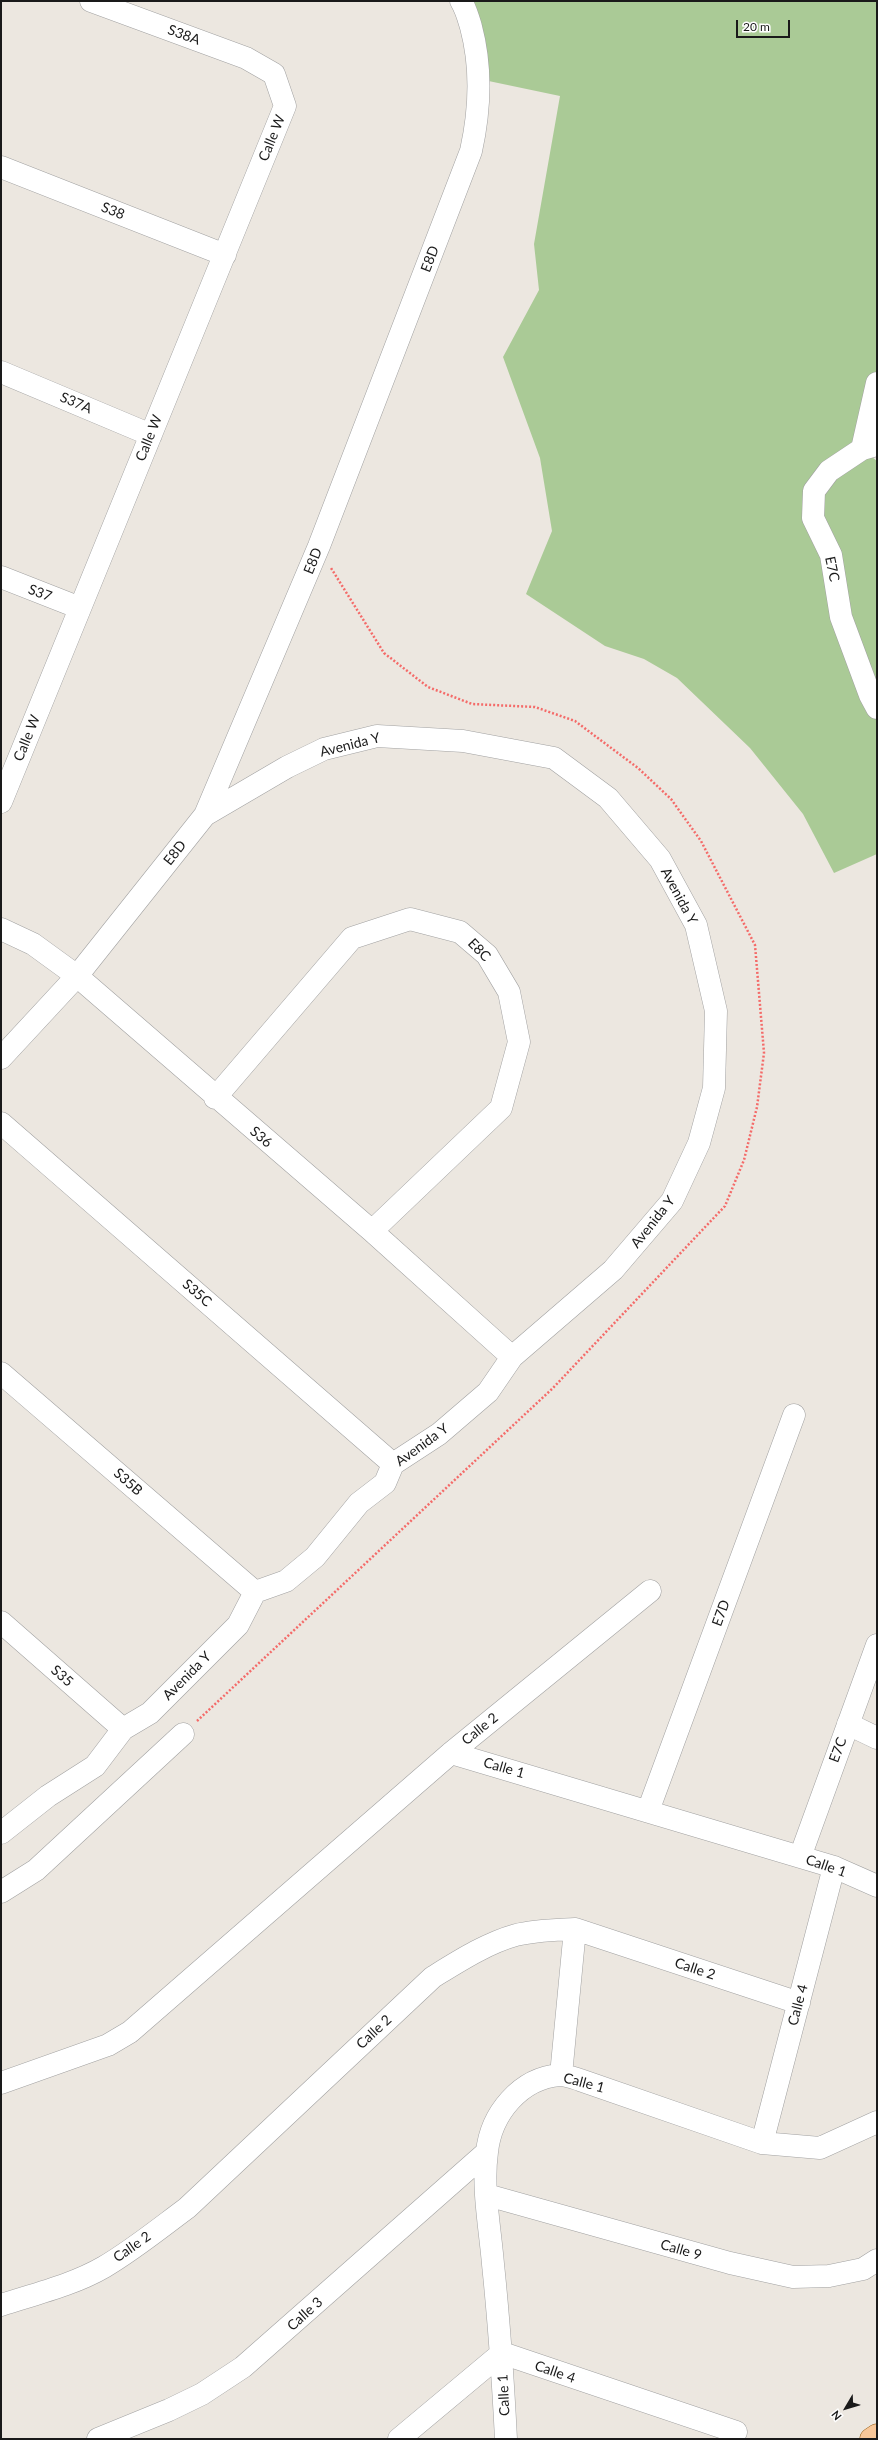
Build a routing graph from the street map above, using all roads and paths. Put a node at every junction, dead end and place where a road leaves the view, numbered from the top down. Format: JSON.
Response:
{"nodes":[{"id":1,"x":461,"y":1,"type":"edge"},
{"id":2,"x":97,"y":2,"type":"edge"},
{"id":3,"x":274,"y":74,"type":"joint"},
{"id":4,"x":1,"y":167,"type":"edge"},
{"id":5,"x":225,"y":255,"type":"junction"},
{"id":6,"x":1,"y":372,"type":"edge"},
{"id":7,"x":877,"y":383,"type":"edge"},
{"id":8,"x":151,"y":435,"type":"junction"},
{"id":9,"x":872,"y":452,"type":"edge"},
{"id":10,"x":319,"y":546,"type":"junction"},
{"id":11,"x":1,"y":577,"type":"edge"},
{"id":12,"x":80,"y":608,"type":"junction"},
{"id":13,"x":877,"y":708,"type":"edge"},
{"id":14,"x":9,"y":758,"type":"edge"},
{"id":15,"x":1,"y":802,"type":"edge"},
{"id":16,"x":205,"y":815,"type":"junction"},
{"id":17,"x":1,"y":929,"type":"edge"},
{"id":18,"x":77,"y":976,"type":"junction"},
{"id":19,"x":1,"y":1058,"type":"edge"},
{"id":20,"x":215,"y":1098,"type":"junction"},
{"id":21,"x":1,"y":1123,"type":"edge"},
{"id":22,"x":372,"y":1231,"type":"junction"},
{"id":23,"x":512,"y":1357,"type":"junction"},
{"id":24,"x":1,"y":1373,"type":"edge"},
{"id":25,"x":794,"y":1415,"type":"dead end"},
{"id":26,"x":393,"y":1464,"type":"junction"},
{"id":27,"x":650,"y":1591,"type":"dead end"},
{"id":28,"x":255,"y":1592,"type":"junction"},
{"id":29,"x":1,"y":1622,"type":"edge"},
{"id":30,"x":877,"y":1644,"type":"edge"},
{"id":31,"x":848,"y":1724,"type":"junction"},
{"id":32,"x":123,"y":1729,"type":"junction"},
{"id":33,"x":183,"y":1734,"type":"joint"},
{"id":34,"x":877,"y":1738,"type":"edge"},
{"id":35,"x":451,"y":1753,"type":"junction"},
{"id":36,"x":648,"y":1811,"type":"junction"},
{"id":37,"x":1,"y":1833,"type":"edge"},
{"id":38,"x":800,"y":1857,"type":"junction"},
{"id":39,"x":834,"y":1867,"type":"junction"},
{"id":40,"x":877,"y":1886,"type":"edge"},
{"id":41,"x":1,"y":1892,"type":"edge"},
{"id":42,"x":575,"y":1929,"type":"junction"},
{"id":43,"x":799,"y":2003,"type":"junction"},
{"id":44,"x":561,"y":2075,"type":"junction"},
{"id":45,"x":1,"y":2083,"type":"edge"},
{"id":46,"x":877,"y":2122,"type":"edge"},
{"id":47,"x":762,"y":2143,"type":"junction"},
{"id":48,"x":486,"y":2152,"type":"junction"},
{"id":49,"x":487,"y":2195,"type":"junction"},
{"id":50,"x":877,"y":2260,"type":"edge"},
{"id":51,"x":1,"y":2305,"type":"edge"},
{"id":52,"x":502,"y":2354,"type":"junction"},
{"id":53,"x":736,"y":2432,"type":"dead end"},
{"id":54,"x":877,"y":2435,"type":"edge"},
{"id":55,"x":98,"y":2439,"type":"edge"},
{"id":56,"x":399,"y":2439,"type":"edge"},
{"id":57,"x":506,"y":2439,"type":"edge"},
{"id":58,"x":871,"y":2439,"type":"edge"}],
"edges":[{"from":1,"to":10,"type":"street","name":"E8D"},
{"from":2,"to":3,"type":"street","name":"S38A"},
{"from":3,"to":5,"type":"street","name":"Calle W"},
{"from":4,"to":5,"type":"street","name":"S38"},
{"from":5,"to":8,"type":"street","name":"Calle W"},
{"from":6,"to":8,"type":"street","name":"S37A"},
{"from":7,"to":9,"type":"street"},
{"from":8,"to":12,"type":"street","name":"Calle W"},
{"from":9,"to":13,"type":"street","name":"E7C"},
{"from":10,"to":16,"type":"street","name":"E8D"},
{"from":10,"to":33,"type":"path"},
{"from":11,"to":12,"type":"street","name":"S37"},
{"from":12,"to":14,"type":"street","name":"Calle W"},
{"from":14,"to":15,"type":"street","name":"Calle W"},
{"from":16,"to":18,"type":"street","name":"E8D"},
{"from":16,"to":23,"type":"street","name":"Avenida Y"},
{"from":17,"to":18,"type":"street","name":"S36"},
{"from":18,"to":19,"type":"street","name":"E8D"},
{"from":18,"to":20,"type":"street","name":"S36"},
{"from":20,"to":22,"type":"street","name":"S36"},
{"from":20,"to":22,"type":"street","name":"E8C"},
{"from":21,"to":26,"type":"street","name":"S35C"},
{"from":22,"to":23,"type":"street","name":"S36"},
{"from":23,"to":26,"type":"street","name":"Avenida Y"},
{"from":24,"to":28,"type":"street","name":"S35B"},
{"from":25,"to":36,"type":"street","name":"E7D"},
{"from":26,"to":28,"type":"street","name":"Avenida Y"},
{"from":27,"to":35,"type":"street","name":"Calle 2"},
{"from":28,"to":32,"type":"street","name":"Avenida Y"},
{"from":29,"to":32,"type":"street","name":"S35"},
{"from":30,"to":31,"type":"street","name":"E7C"},
{"from":31,"to":34,"type":"street"},
{"from":31,"to":38,"type":"street","name":"E7C"},
{"from":32,"to":37,"type":"street","name":"Avenida Y"},
{"from":33,"to":41,"type":"street"},
{"from":35,"to":36,"type":"street","name":"Calle 1"},
{"from":35,"to":45,"type":"street","name":"Calle 2"},
{"from":36,"to":38,"type":"street","name":"Calle 1"},
{"from":38,"to":39,"type":"street","name":"Calle 1"},
{"from":39,"to":40,"type":"street","name":"Calle 1"},
{"from":39,"to":43,"type":"street","name":"Calle 4"},
{"from":42,"to":43,"type":"street","name":"Calle 2"},
{"from":42,"to":44,"type":"street"},
{"from":42,"to":51,"type":"street","name":"Calle 2"},
{"from":43,"to":47,"type":"street","name":"Calle 4"},
{"from":44,"to":47,"type":"street","name":"Calle 1"},
{"from":44,"to":48,"type":"street","name":"Calle 1"},
{"from":46,"to":47,"type":"street","name":"Calle 1"},
{"from":48,"to":49,"type":"street","name":"Calle 1"},
{"from":48,"to":55,"type":"street","name":"Calle 3"},
{"from":49,"to":50,"type":"street","name":"Calle 9"},
{"from":49,"to":52,"type":"street","name":"Calle 1"},
{"from":52,"to":53,"type":"street","name":"Calle 4"},
{"from":52,"to":56,"type":"street"},
{"from":52,"to":57,"type":"street","name":"Calle 1"},
{"from":54,"to":58,"type":"main road"}]}
